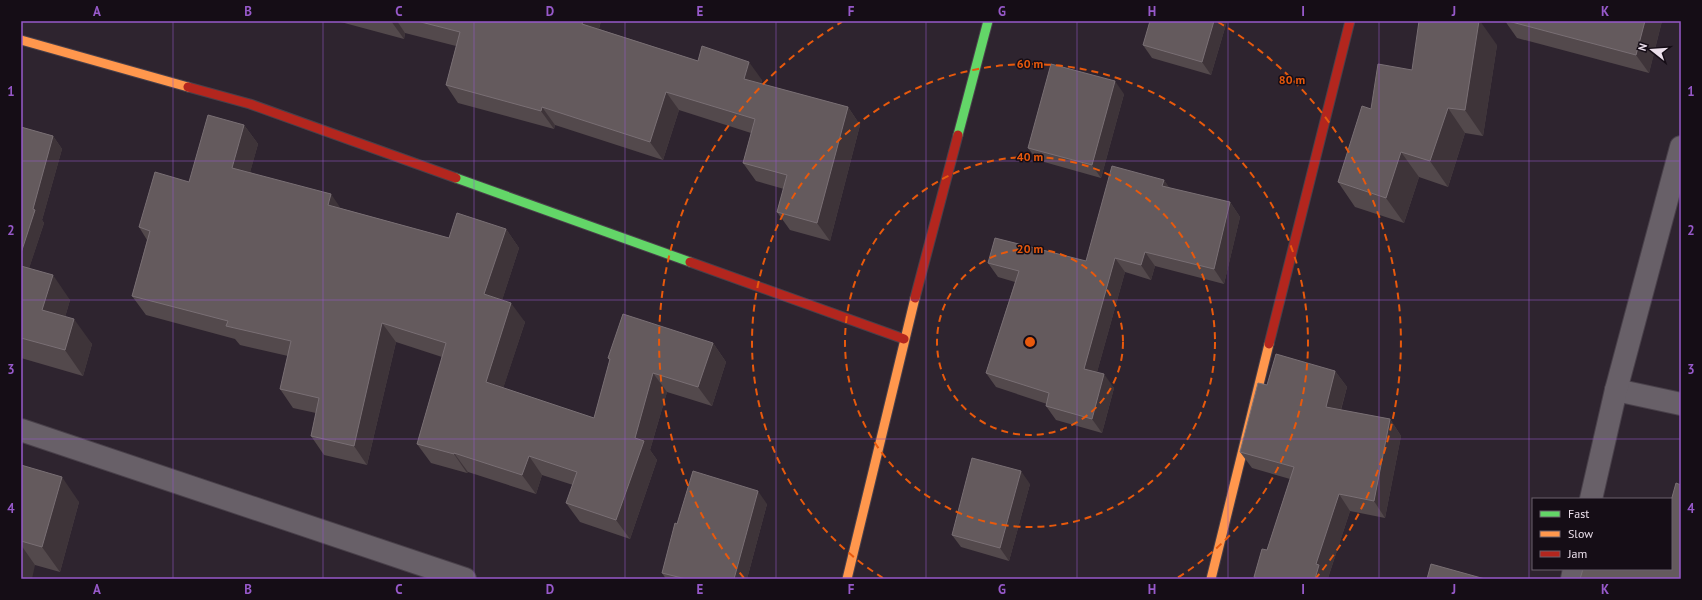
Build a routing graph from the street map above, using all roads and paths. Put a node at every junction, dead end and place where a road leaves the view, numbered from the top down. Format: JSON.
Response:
{"nodes":[{"id":1,"x":988,"y":21,"type":"edge"},
{"id":2,"x":1350,"y":21,"type":"edge"},
{"id":3,"x":21,"y":40,"type":"edge"},
{"id":4,"x":1681,"y":147,"type":"edge"},
{"id":5,"x":904,"y":339,"type":"junction"},
{"id":6,"x":1616,"y":390,"type":"junction"},
{"id":7,"x":1681,"y":404,"type":"edge"},
{"id":8,"x":21,"y":430,"type":"edge"},
{"id":9,"x":1590,"y":498,"type":"edge"},
{"id":10,"x":465,"y":579,"type":"edge"},
{"id":11,"x":847,"y":579,"type":"edge"},
{"id":12,"x":1211,"y":579,"type":"edge"}],
"edges":[{"from":1,"to":5,"type":"street"},
{"from":2,"to":12,"type":"street"},
{"from":3,"to":5,"type":"street"},
{"from":4,"to":6,"type":"street"},
{"from":5,"to":11,"type":"street"},
{"from":6,"to":7,"type":"street"},
{"from":6,"to":9,"type":"street"},
{"from":8,"to":10,"type":"street"}]}
